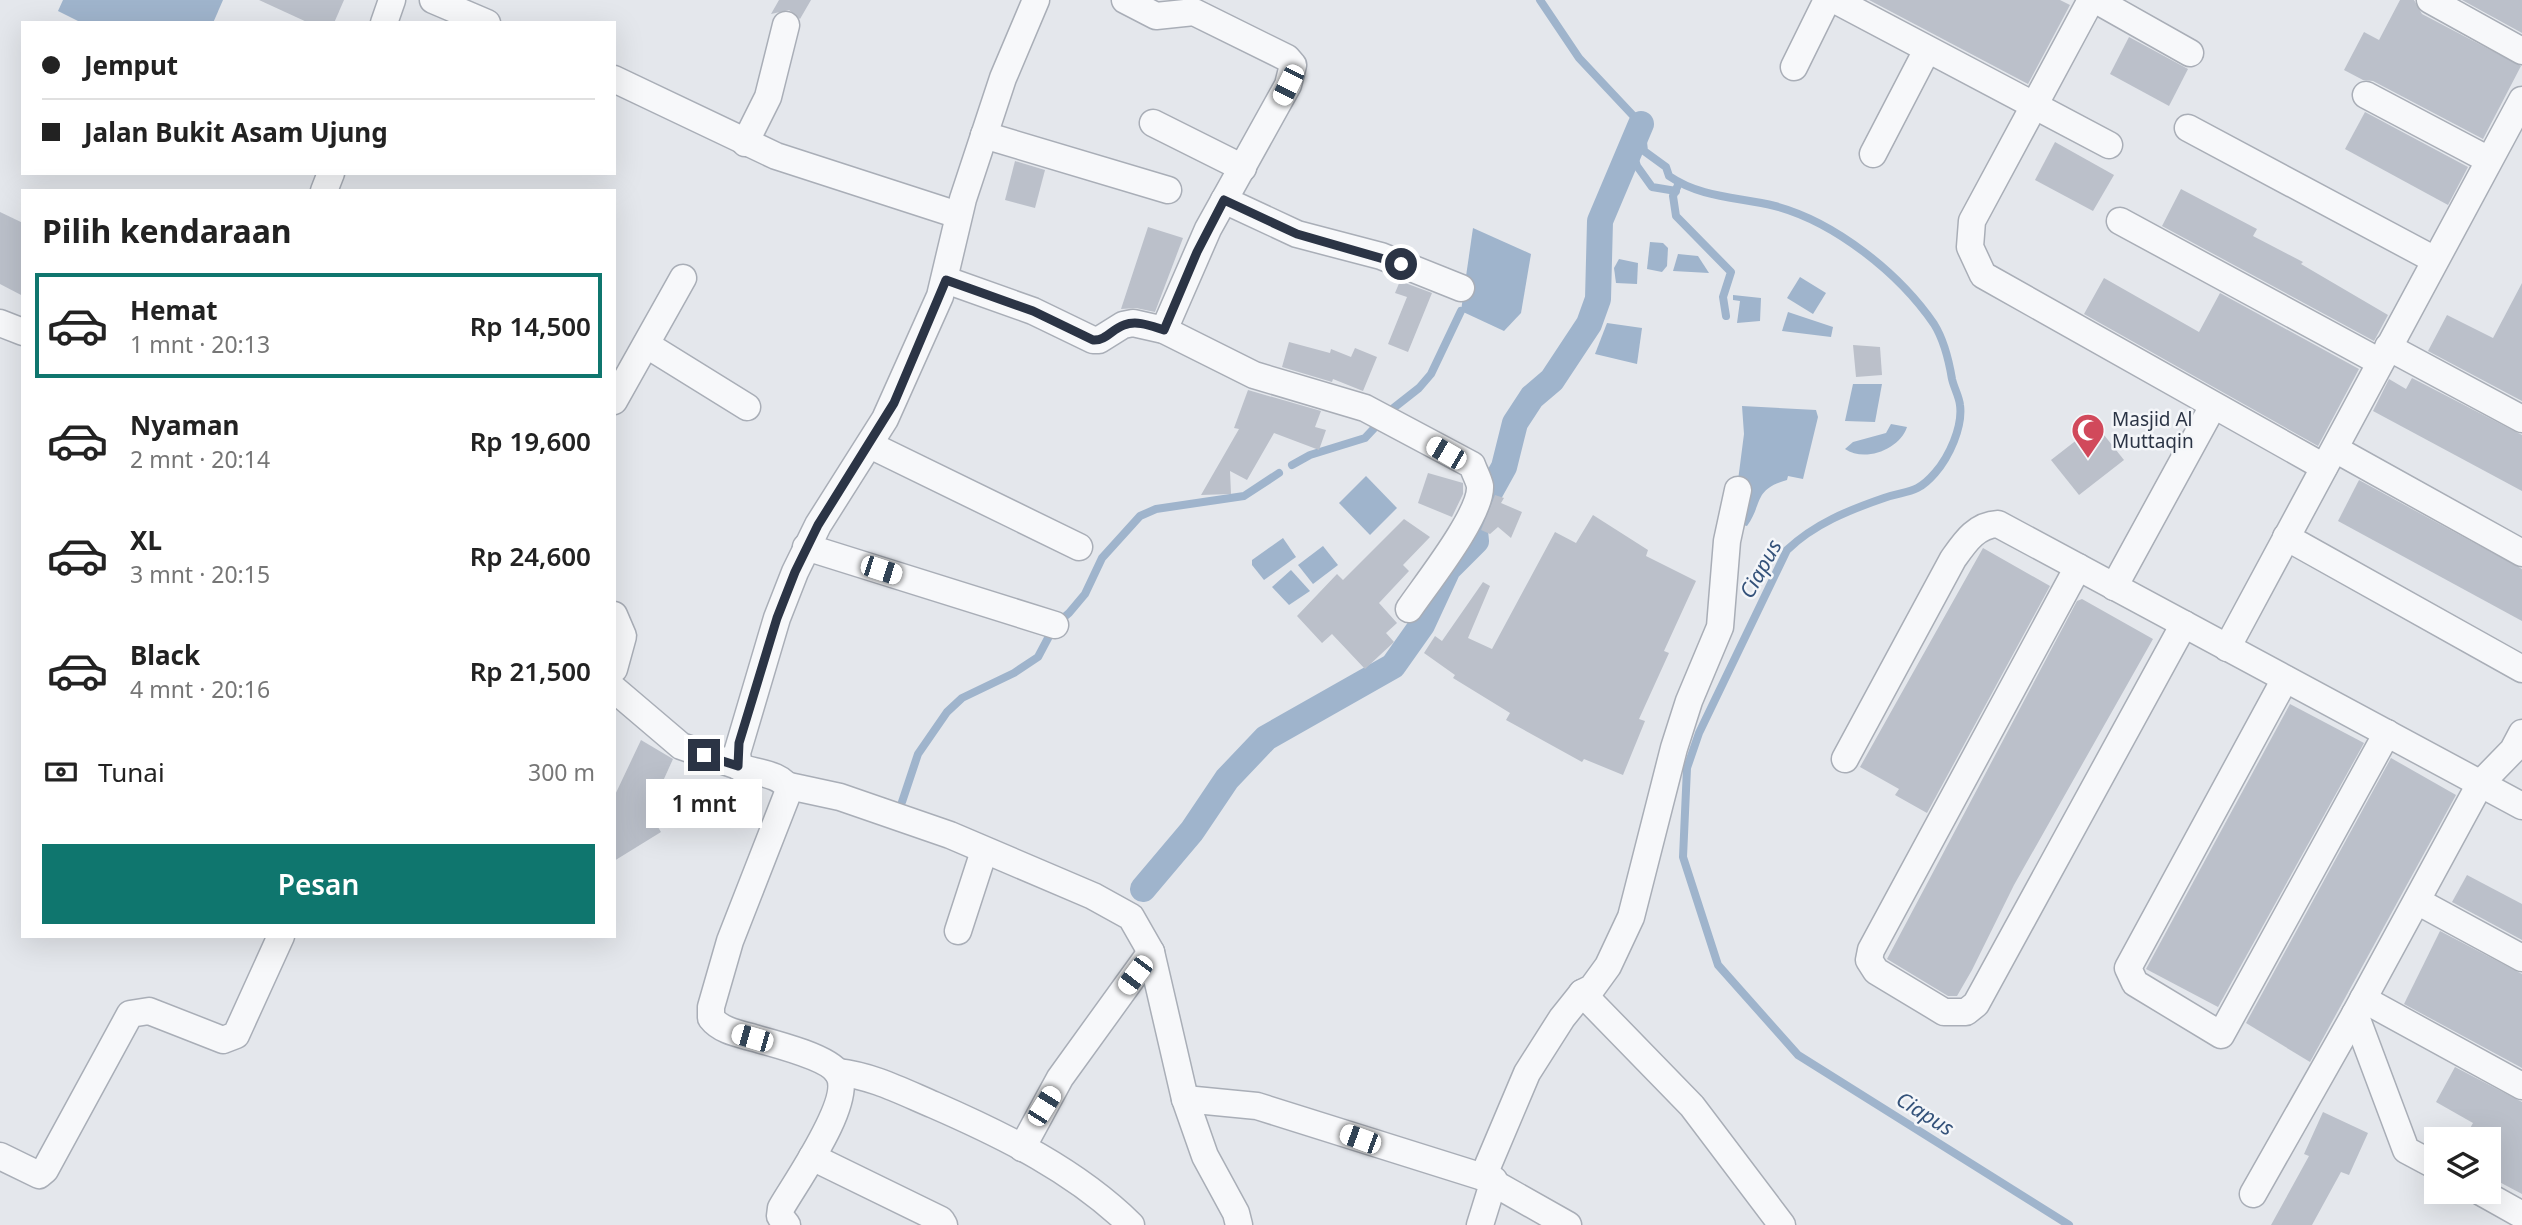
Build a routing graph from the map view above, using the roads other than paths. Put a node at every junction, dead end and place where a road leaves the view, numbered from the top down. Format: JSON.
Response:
{"nodes":[{"id":1,"x":391,"y":0,"type":"edge"},
{"id":2,"x":433,"y":0,"type":"edge"},
{"id":3,"x":1036,"y":0,"type":"edge"},
{"id":4,"x":1125,"y":0,"type":"edge"},
{"id":5,"x":1827,"y":0,"type":"edge"},
{"id":6,"x":1835,"y":0,"type":"edge"},
{"id":7,"x":2093,"y":0,"type":"edge"},
{"id":8,"x":2430,"y":0,"type":"edge"},
{"id":9,"x":385,"y":21,"type":"edge"},
{"id":10,"x":482,"y":21,"type":"edge"},
{"id":11,"x":786,"y":25,"type":"dead end"},
{"id":12,"x":1927,"y":50,"type":"junction"},
{"id":13,"x":2522,"y":51,"type":"edge"},
{"id":14,"x":2190,"y":53,"type":"dead end"},
{"id":15,"x":1794,"y":67,"type":"dead end"},
{"id":16,"x":616,"y":80,"type":"edge"},
{"id":17,"x":2366,"y":95,"type":"dead end"},
{"id":18,"x":2522,"y":100,"type":"edge"},
{"id":19,"x":2034,"y":107,"type":"junction"},
{"id":20,"x":1153,"y":123,"type":"dead end"},
{"id":21,"x":2188,"y":128,"type":"dead end"},
{"id":22,"x":984,"y":135,"type":"junction"},
{"id":23,"x":745,"y":143,"type":"junction"},
{"id":24,"x":2109,"y":145,"type":"dead end"},
{"id":25,"x":1873,"y":154,"type":"dead end"},
{"id":26,"x":2489,"y":160,"type":"junction"},
{"id":27,"x":1243,"y":168,"type":"junction"},
{"id":28,"x":1168,"y":190,"type":"dead end"},
{"id":29,"x":1224,"y":200,"type":"junction"},
{"id":30,"x":958,"y":215,"type":"junction"},
{"id":31,"x":2120,"y":221,"type":"dead end"},
{"id":32,"x":2435,"y":260,"type":"junction"},
{"id":33,"x":683,"y":278,"type":"dead end"},
{"id":34,"x":946,"y":280,"type":"junction"},
{"id":35,"x":1461,"y":288,"type":"dead end"},
{"id":36,"x":0,"y":323,"type":"edge"},
{"id":37,"x":1164,"y":330,"type":"junction"},
{"id":38,"x":21,"y":331,"type":"edge"},
{"id":39,"x":647,"y":345,"type":"junction"},
{"id":40,"x":2384,"y":354,"type":"junction"},
{"id":41,"x":616,"y":398,"type":"edge"},
{"id":42,"x":2213,"y":406,"type":"junction"},
{"id":43,"x":747,"y":407,"type":"dead end"},
{"id":44,"x":2522,"y":419,"type":"edge"},
{"id":45,"x":870,"y":445,"type":"junction"},
{"id":46,"x":2329,"y":458,"type":"junction"},
{"id":47,"x":1738,"y":490,"type":"dead end"},
{"id":48,"x":2286,"y":537,"type":"junction"},
{"id":49,"x":806,"y":547,"type":"junction"},
{"id":50,"x":1079,"y":547,"type":"dead end"},
{"id":51,"x":2522,"y":553,"type":"edge"},
{"id":52,"x":2078,"y":566,"type":"junction"},
{"id":53,"x":2114,"y":587,"type":"junction"},
{"id":54,"x":1409,"y":609,"type":"dead end"},
{"id":55,"x":616,"y":620,"type":"edge"},
{"id":56,"x":2184,"y":624,"type":"junction"},
{"id":57,"x":1055,"y":625,"type":"dead end"},
{"id":58,"x":2227,"y":648,"type":"junction"},
{"id":59,"x":2522,"y":669,"type":"edge"},
{"id":60,"x":2285,"y":679,"type":"junction"},
{"id":61,"x":616,"y":681,"type":"edge"},
{"id":62,"x":616,"y":688,"type":"edge"},
{"id":63,"x":2387,"y":733,"type":"junction"},
{"id":64,"x":2522,"y":733,"type":"edge"},
{"id":65,"x":1844,"y":760,"type":"dead end"},
{"id":66,"x":738,"y":766,"type":"junction"},
{"id":67,"x":2480,"y":784,"type":"junction"},
{"id":68,"x":789,"y":786,"type":"junction"},
{"id":69,"x":2522,"y":806,"type":"edge"},
{"id":70,"x":984,"y":851,"type":"junction"},
{"id":71,"x":2417,"y":901,"type":"junction"},
{"id":72,"x":958,"y":931,"type":"dead end"},
{"id":73,"x":281,"y":938,"type":"edge"},
{"id":74,"x":1151,"y":952,"type":"junction"},
{"id":75,"x":2522,"y":958,"type":"edge"},
{"id":76,"x":1581,"y":993,"type":"junction"},
{"id":77,"x":2359,"y":1006,"type":"junction"},
{"id":78,"x":837,"y":1072,"type":"junction"},
{"id":79,"x":2522,"y":1086,"type":"edge"},
{"id":80,"x":1185,"y":1099,"type":"junction"},
{"id":81,"x":1022,"y":1148,"type":"junction"},
{"id":82,"x":0,"y":1156,"type":"edge"},
{"id":83,"x":812,"y":1157,"type":"junction"},
{"id":84,"x":2424,"y":1160,"type":"edge"},
{"id":85,"x":1489,"y":1179,"type":"junction"},
{"id":86,"x":2252,"y":1194,"type":"dead end"},
{"id":87,"x":2501,"y":1203,"type":"edge"},
{"id":88,"x":2522,"y":1214,"type":"edge"},
{"id":89,"x":788,"y":1225,"type":"edge"},
{"id":90,"x":944,"y":1225,"type":"edge"},
{"id":91,"x":1131,"y":1225,"type":"edge"},
{"id":92,"x":1239,"y":1225,"type":"edge"},
{"id":93,"x":1480,"y":1225,"type":"edge"},
{"id":94,"x":1568,"y":1225,"type":"edge"},
{"id":95,"x":1782,"y":1225,"type":"edge"}],
"edges":[{"from":1,"to":9,"type":"street"},
{"from":2,"to":10,"type":"street"},
{"from":3,"to":22,"type":"street"},
{"from":4,"to":27,"type":"street"},
{"from":5,"to":15,"type":"street"},
{"from":6,"to":12,"type":"street"},
{"from":7,"to":14,"type":"street"},
{"from":7,"to":19,"type":"street"},
{"from":8,"to":13,"type":"street"},
{"from":11,"to":23,"type":"street"},
{"from":12,"to":19,"type":"street"},
{"from":12,"to":25,"type":"street"},
{"from":16,"to":23,"type":"street"},
{"from":17,"to":26,"type":"street"},
{"from":18,"to":26,"type":"street"},
{"from":19,"to":24,"type":"street"},
{"from":19,"to":42,"type":"street"},
{"from":20,"to":27,"type":"street"},
{"from":21,"to":32,"type":"street"},
{"from":22,"to":28,"type":"street"},
{"from":22,"to":30,"type":"street"},
{"from":23,"to":30,"type":"street"},
{"from":26,"to":32,"type":"street"},
{"from":27,"to":29,"type":"street"},
{"from":29,"to":35,"type":"street"},
{"from":29,"to":37,"type":"street"},
{"from":30,"to":34,"type":"street"},
{"from":31,"to":40,"type":"street"},
{"from":32,"to":40,"type":"street"},
{"from":33,"to":39,"type":"street"},
{"from":34,"to":37,"type":"street"},
{"from":34,"to":45,"type":"street"},
{"from":36,"to":38,"type":"street"},
{"from":37,"to":54,"type":"street"},
{"from":39,"to":41,"type":"street"},
{"from":39,"to":43,"type":"street"},
{"from":40,"to":44,"type":"street"},
{"from":40,"to":46,"type":"street"},
{"from":42,"to":46,"type":"street"},
{"from":42,"to":53,"type":"street"},
{"from":45,"to":49,"type":"street"},
{"from":45,"to":50,"type":"street"},
{"from":46,"to":48,"type":"street"},
{"from":46,"to":51,"type":"street"},
{"from":47,"to":76,"type":"street"},
{"from":48,"to":58,"type":"street"},
{"from":48,"to":59,"type":"street"},
{"from":49,"to":57,"type":"street"},
{"from":49,"to":66,"type":"street"},
{"from":52,"to":53,"type":"street"},
{"from":52,"to":56,"type":"street"},
{"from":52,"to":65,"type":"street"},
{"from":53,"to":56,"type":"street"},
{"from":55,"to":61,"type":"street"},
{"from":56,"to":58,"type":"street"},
{"from":58,"to":60,"type":"street"},
{"from":60,"to":63,"type":"street"},
{"from":60,"to":63,"type":"street"},
{"from":62,"to":66,"type":"street"},
{"from":63,"to":67,"type":"street"},
{"from":64,"to":67,"type":"street"},
{"from":66,"to":68,"type":"street"},
{"from":67,"to":69,"type":"street"},
{"from":67,"to":71,"type":"street"},
{"from":68,"to":70,"type":"street"},
{"from":68,"to":78,"type":"street"},
{"from":70,"to":72,"type":"street"},
{"from":70,"to":74,"type":"street"},
{"from":71,"to":75,"type":"street"},
{"from":71,"to":77,"type":"street"},
{"from":73,"to":82,"type":"street"},
{"from":74,"to":80,"type":"street"},
{"from":74,"to":81,"type":"street"},
{"from":76,"to":85,"type":"street"},
{"from":76,"to":95,"type":"street"},
{"from":77,"to":79,"type":"street"},
{"from":77,"to":84,"type":"street"},
{"from":77,"to":86,"type":"street"},
{"from":78,"to":81,"type":"street"},
{"from":78,"to":83,"type":"street"},
{"from":80,"to":85,"type":"street"},
{"from":80,"to":92,"type":"street"},
{"from":81,"to":91,"type":"street"},
{"from":83,"to":89,"type":"street"},
{"from":83,"to":90,"type":"street"},
{"from":85,"to":93,"type":"street"},
{"from":85,"to":94,"type":"street"},
{"from":87,"to":88,"type":"street"}]}
